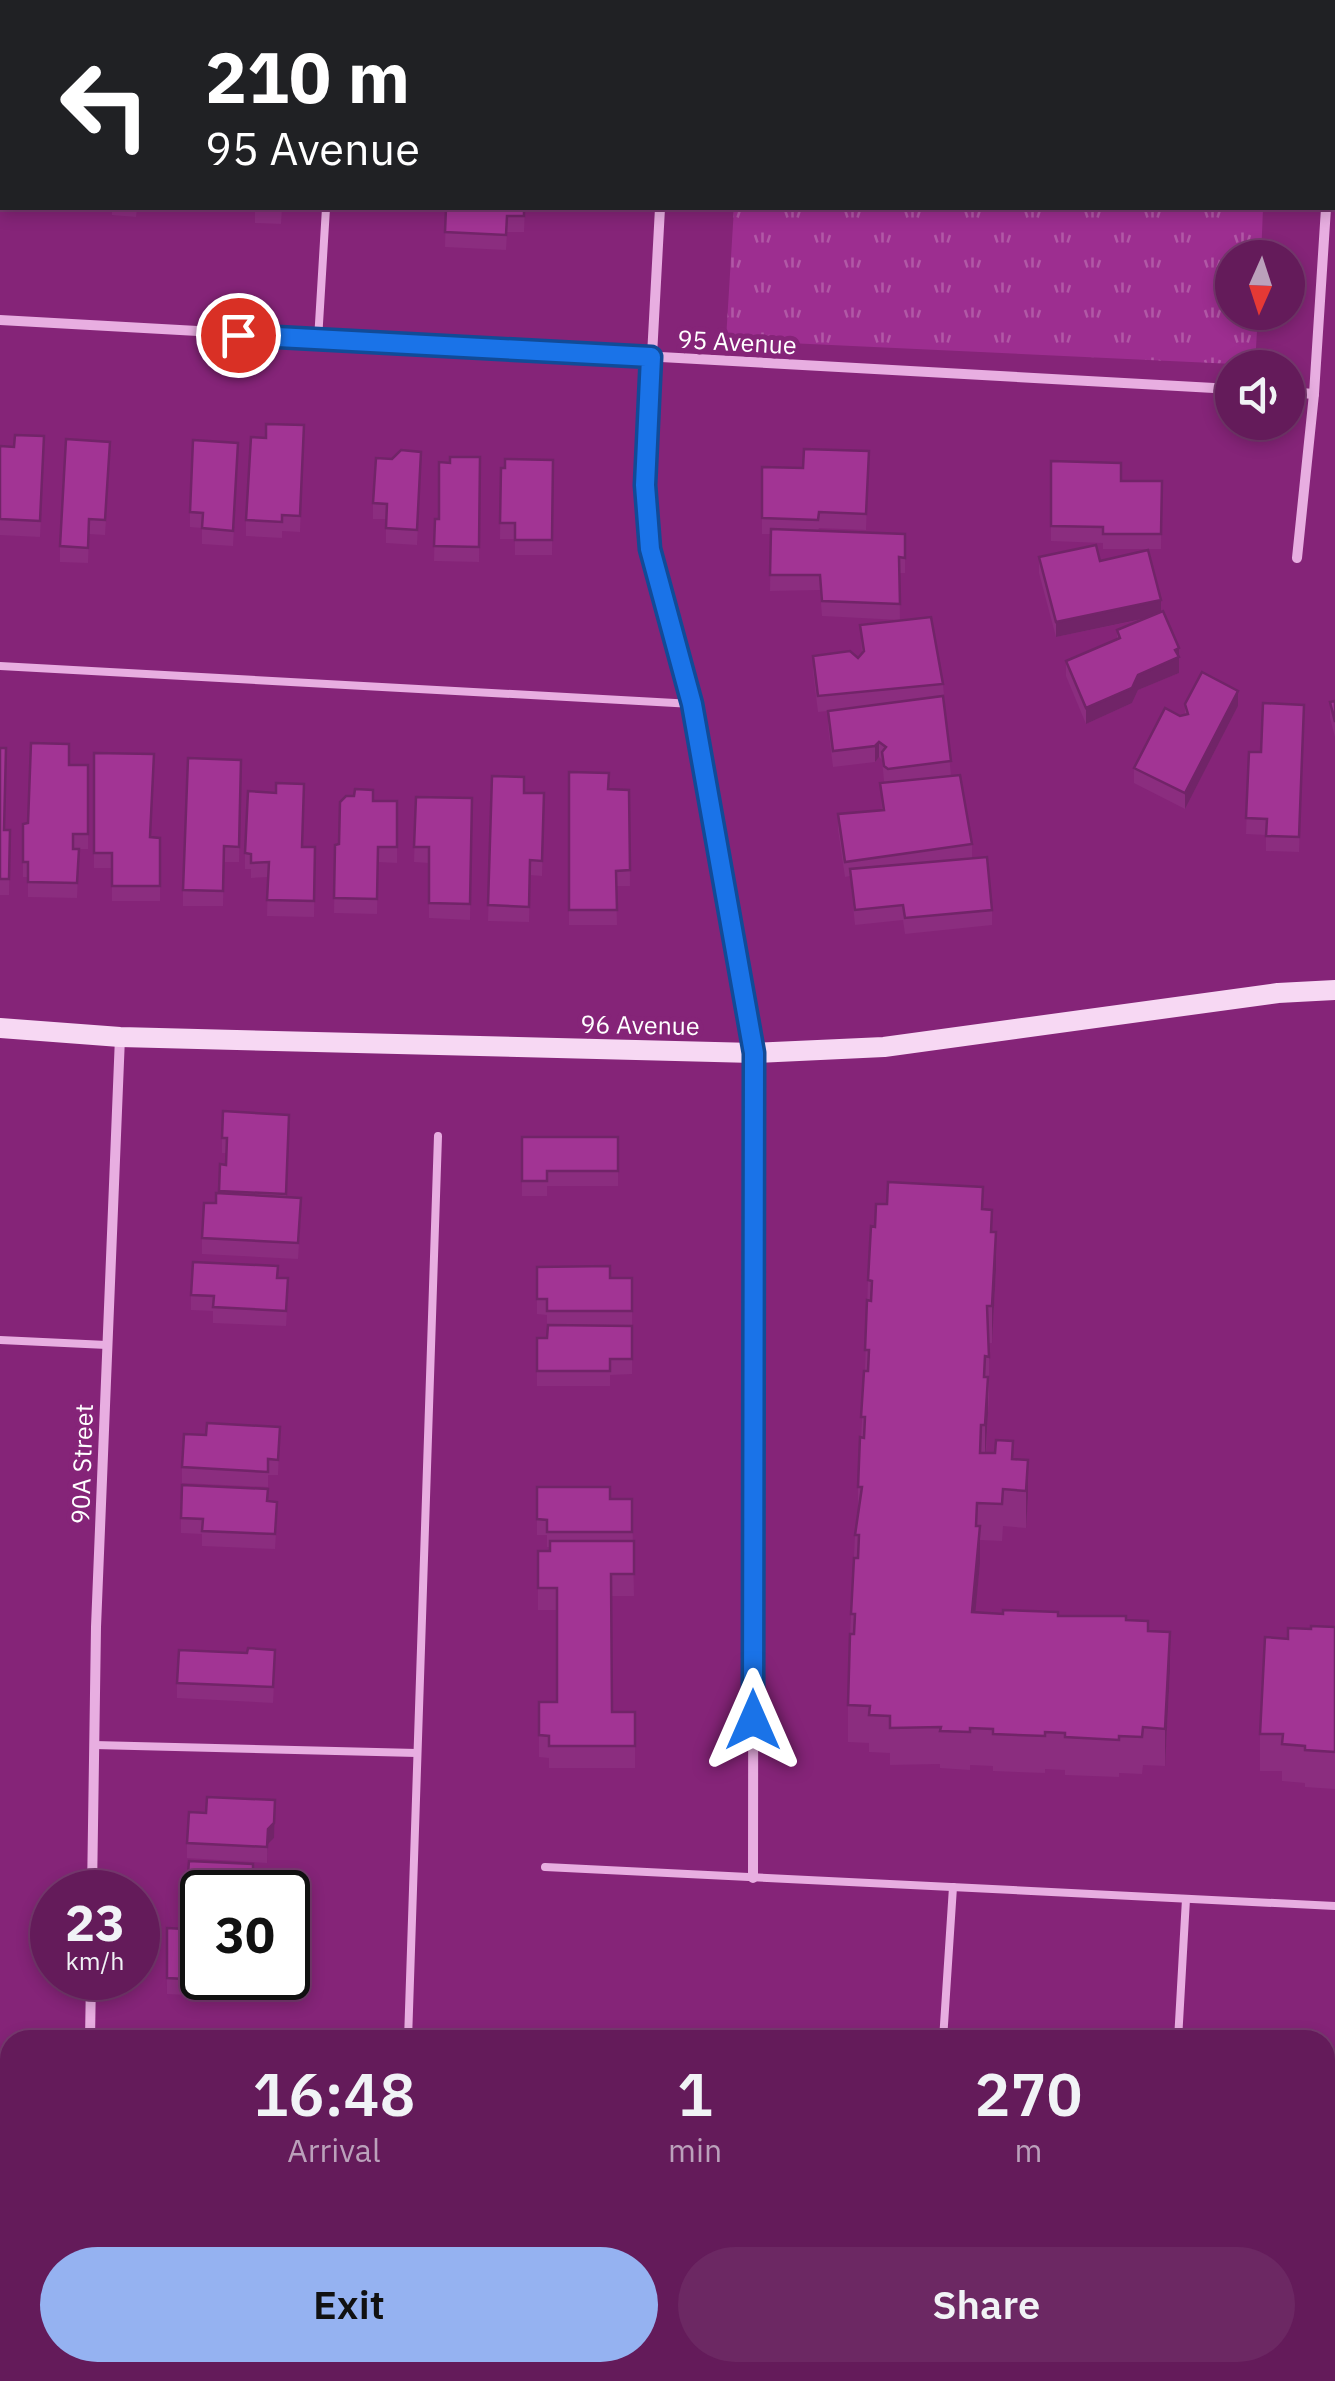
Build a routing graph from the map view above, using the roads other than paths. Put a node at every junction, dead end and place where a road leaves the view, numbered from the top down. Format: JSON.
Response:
{"nodes":[{"id":1,"x":326,"y":210,"type":"edge"},
{"id":2,"x":660,"y":210,"type":"edge"},
{"id":3,"x":1326,"y":210,"type":"edge"},
{"id":4,"x":0,"y":320,"type":"edge"},
{"id":5,"x":318,"y":340,"type":"junction"},
{"id":6,"x":651,"y":357,"type":"junction"},
{"id":7,"x":1215,"y":388,"type":"edge"},
{"id":8,"x":1305,"y":393,"type":"edge"},
{"id":9,"x":1314,"y":394,"type":"junction"},
{"id":10,"x":1297,"y":558,"type":"dead end"},
{"id":11,"x":0,"y":666,"type":"edge"},
{"id":12,"x":692,"y":704,"type":"junction"},
{"id":13,"x":1335,"y":990,"type":"edge"},
{"id":14,"x":0,"y":1028,"type":"edge"},
{"id":15,"x":120,"y":1037,"type":"junction"},
{"id":16,"x":754,"y":1053,"type":"junction"},
{"id":17,"x":438,"y":1136,"type":"dead end"},
{"id":18,"x":0,"y":1340,"type":"edge"},
{"id":19,"x":107,"y":1345,"type":"junction"},
{"id":20,"x":94,"y":1745,"type":"junction"},
{"id":21,"x":417,"y":1753,"type":"junction"},
{"id":22,"x":545,"y":1868,"type":"dead end"},
{"id":23,"x":92,"y":1870,"type":"edge"},
{"id":24,"x":752,"y":1878,"type":"junction"},
{"id":25,"x":953,"y":1887,"type":"junction"},
{"id":26,"x":1186,"y":1899,"type":"junction"},
{"id":27,"x":1335,"y":1906,"type":"edge"},
{"id":28,"x":90,"y":2000,"type":"edge"},
{"id":29,"x":90,"y":2030,"type":"edge"},
{"id":30,"x":408,"y":2030,"type":"edge"},
{"id":31,"x":944,"y":2030,"type":"edge"},
{"id":32,"x":1179,"y":2030,"type":"edge"}],
"edges":[{"from":1,"to":5,"type":"lane"},
{"from":2,"to":6,"type":"street"},
{"from":3,"to":9,"type":"street"},
{"from":4,"to":5,"type":"street","name":"95 Avenue"},
{"from":5,"to":6,"type":"street","name":"95 Avenue"},
{"from":6,"to":7,"type":"street","name":"95 Avenue"},
{"from":6,"to":12,"type":"street"},
{"from":8,"to":9,"type":"street"},
{"from":9,"to":10,"type":"street"},
{"from":11,"to":12,"type":"lane"},
{"from":12,"to":16,"type":"street"},
{"from":13,"to":16,"type":"street","name":"96 Avenue"},
{"from":14,"to":15,"type":"street","name":"96 Avenue"},
{"from":15,"to":16,"type":"street","name":"96 Avenue"},
{"from":15,"to":19,"type":"street","name":"90A Street"},
{"from":16,"to":24,"type":"street"},
{"from":17,"to":21,"type":"lane"},
{"from":18,"to":19,"type":"lane"},
{"from":19,"to":20,"type":"street","name":"90A Street"},
{"from":20,"to":21,"type":"lane"},
{"from":20,"to":23,"type":"street","name":"90A Street"},
{"from":21,"to":30,"type":"lane"},
{"from":22,"to":24,"type":"lane"},
{"from":24,"to":25,"type":"lane"},
{"from":25,"to":26,"type":"lane"},
{"from":25,"to":31,"type":"lane"},
{"from":26,"to":27,"type":"lane"},
{"from":26,"to":32,"type":"lane"},
{"from":28,"to":29,"type":"street"}]}
